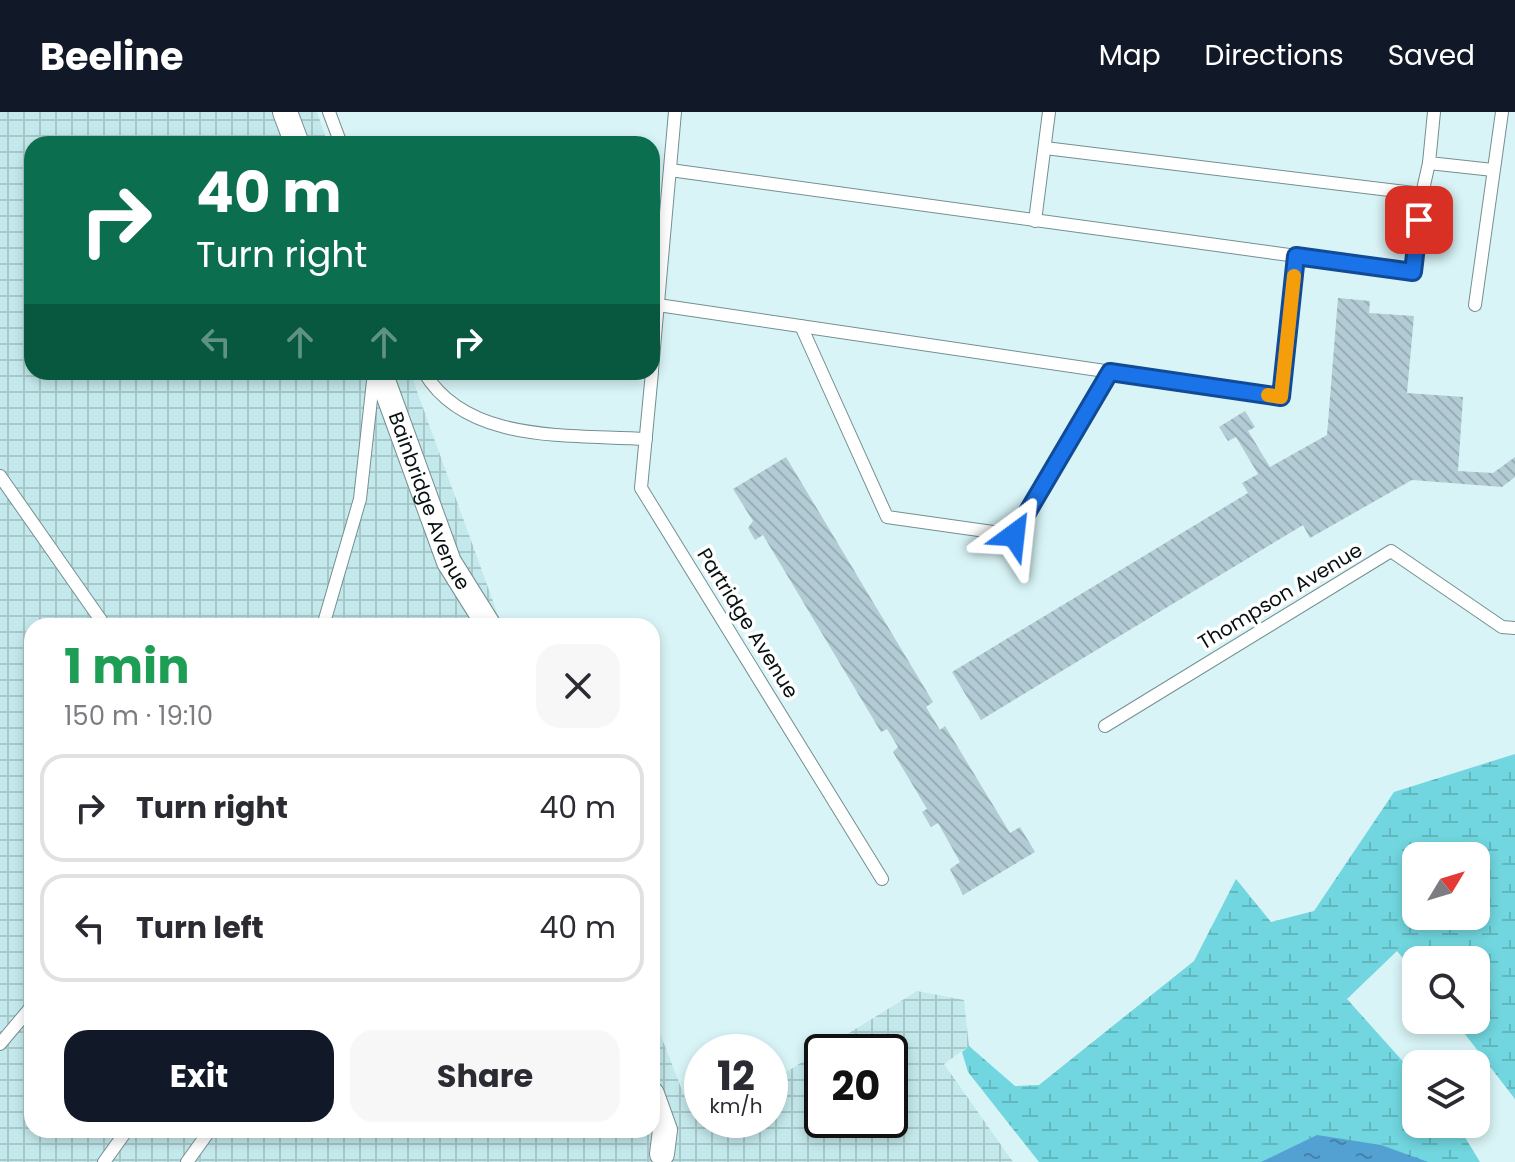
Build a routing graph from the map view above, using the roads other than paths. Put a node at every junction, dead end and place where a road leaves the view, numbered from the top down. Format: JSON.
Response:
{"nodes":[{"id":1,"x":285,"y":112,"type":"edge"},
{"id":2,"x":329,"y":112,"type":"edge"},
{"id":3,"x":675,"y":112,"type":"edge"},
{"id":4,"x":1049,"y":112,"type":"edge"},
{"id":5,"x":1434,"y":112,"type":"edge"},
{"id":6,"x":1502,"y":112,"type":"edge"},
{"id":7,"x":1500,"y":127,"type":"junction"},
{"id":8,"x":1515,"y":129,"type":"edge"},
{"id":9,"x":294,"y":136,"type":"edge"},
{"id":10,"x":338,"y":136,"type":"edge"},
{"id":11,"x":1045,"y":148,"type":"junction"},
{"id":12,"x":1429,"y":163,"type":"junction"},
{"id":13,"x":670,"y":170,"type":"junction"},
{"id":14,"x":1493,"y":170,"type":"junction"},
{"id":15,"x":1422,"y":194,"type":"junction"},
{"id":16,"x":1035,"y":221,"type":"junction"},
{"id":17,"x":1296,"y":256,"type":"junction"},
{"id":18,"x":660,"y":282,"type":"edge"},
{"id":19,"x":660,"y":305,"type":"edge"},
{"id":20,"x":1475,"y":305,"type":"dead end"},
{"id":21,"x":801,"y":326,"type":"junction"},
{"id":22,"x":1110,"y":372,"type":"junction"},
{"id":23,"x":376,"y":380,"type":"edge"},
{"id":24,"x":380,"y":380,"type":"edge"},
{"id":25,"x":429,"y":380,"type":"edge"},
{"id":26,"x":651,"y":380,"type":"edge"},
{"id":27,"x":646,"y":439,"type":"junction"},
{"id":28,"x":0,"y":476,"type":"edge"},
{"id":29,"x":99,"y":618,"type":"edge"},
{"id":30,"x":325,"y":618,"type":"edge"},
{"id":31,"x":484,"y":618,"type":"edge"},
{"id":32,"x":1515,"y":628,"type":"edge"},
{"id":33,"x":1105,"y":726,"type":"dead end"},
{"id":34,"x":882,"y":879,"type":"dead end"},
{"id":35,"x":24,"y":1016,"type":"edge"},
{"id":36,"x":0,"y":1044,"type":"edge"},
{"id":37,"x":660,"y":1116,"type":"edge"},
{"id":38,"x":121,"y":1138,"type":"edge"},
{"id":39,"x":204,"y":1138,"type":"edge"},
{"id":40,"x":662,"y":1154,"type":"dead end"},
{"id":41,"x":104,"y":1162,"type":"edge"},
{"id":42,"x":187,"y":1162,"type":"edge"}],
"edges":[{"from":1,"to":9,"type":"street"},
{"from":2,"to":10,"type":"lane"},
{"from":3,"to":13,"type":"lane","name":"Partridge Avenue"},
{"from":4,"to":11,"type":"lane"},
{"from":5,"to":12,"type":"lane"},
{"from":6,"to":7,"type":"lane"},
{"from":7,"to":8,"type":"lane"},
{"from":7,"to":14,"type":"lane"},
{"from":11,"to":15,"type":"lane"},
{"from":11,"to":16,"type":"lane"},
{"from":12,"to":14,"type":"lane"},
{"from":12,"to":15,"type":"lane"},
{"from":13,"to":16,"type":"lane"},
{"from":13,"to":18,"type":"lane","name":"Partridge Avenue"},
{"from":14,"to":20,"type":"lane"},
{"from":15,"to":17,"type":"lane"},
{"from":16,"to":17,"type":"lane"},
{"from":17,"to":22,"type":"lane"},
{"from":19,"to":21,"type":"lane"},
{"from":21,"to":22,"type":"lane"},
{"from":21,"to":22,"type":"lane"},
{"from":23,"to":30,"type":"lane"},
{"from":24,"to":31,"type":"street","name":"Bainbridge Avenue"},
{"from":25,"to":27,"type":"lane"},
{"from":26,"to":27,"type":"lane","name":"Partridge Avenue"},
{"from":27,"to":34,"type":"lane","name":"Partridge Avenue"},
{"from":28,"to":29,"type":"lane"},
{"from":32,"to":33,"type":"lane","name":"Thompson Avenue"},
{"from":35,"to":36,"type":"lane"},
{"from":37,"to":40,"type":"street"},
{"from":38,"to":41,"type":"lane"},
{"from":39,"to":42,"type":"lane"}]}
